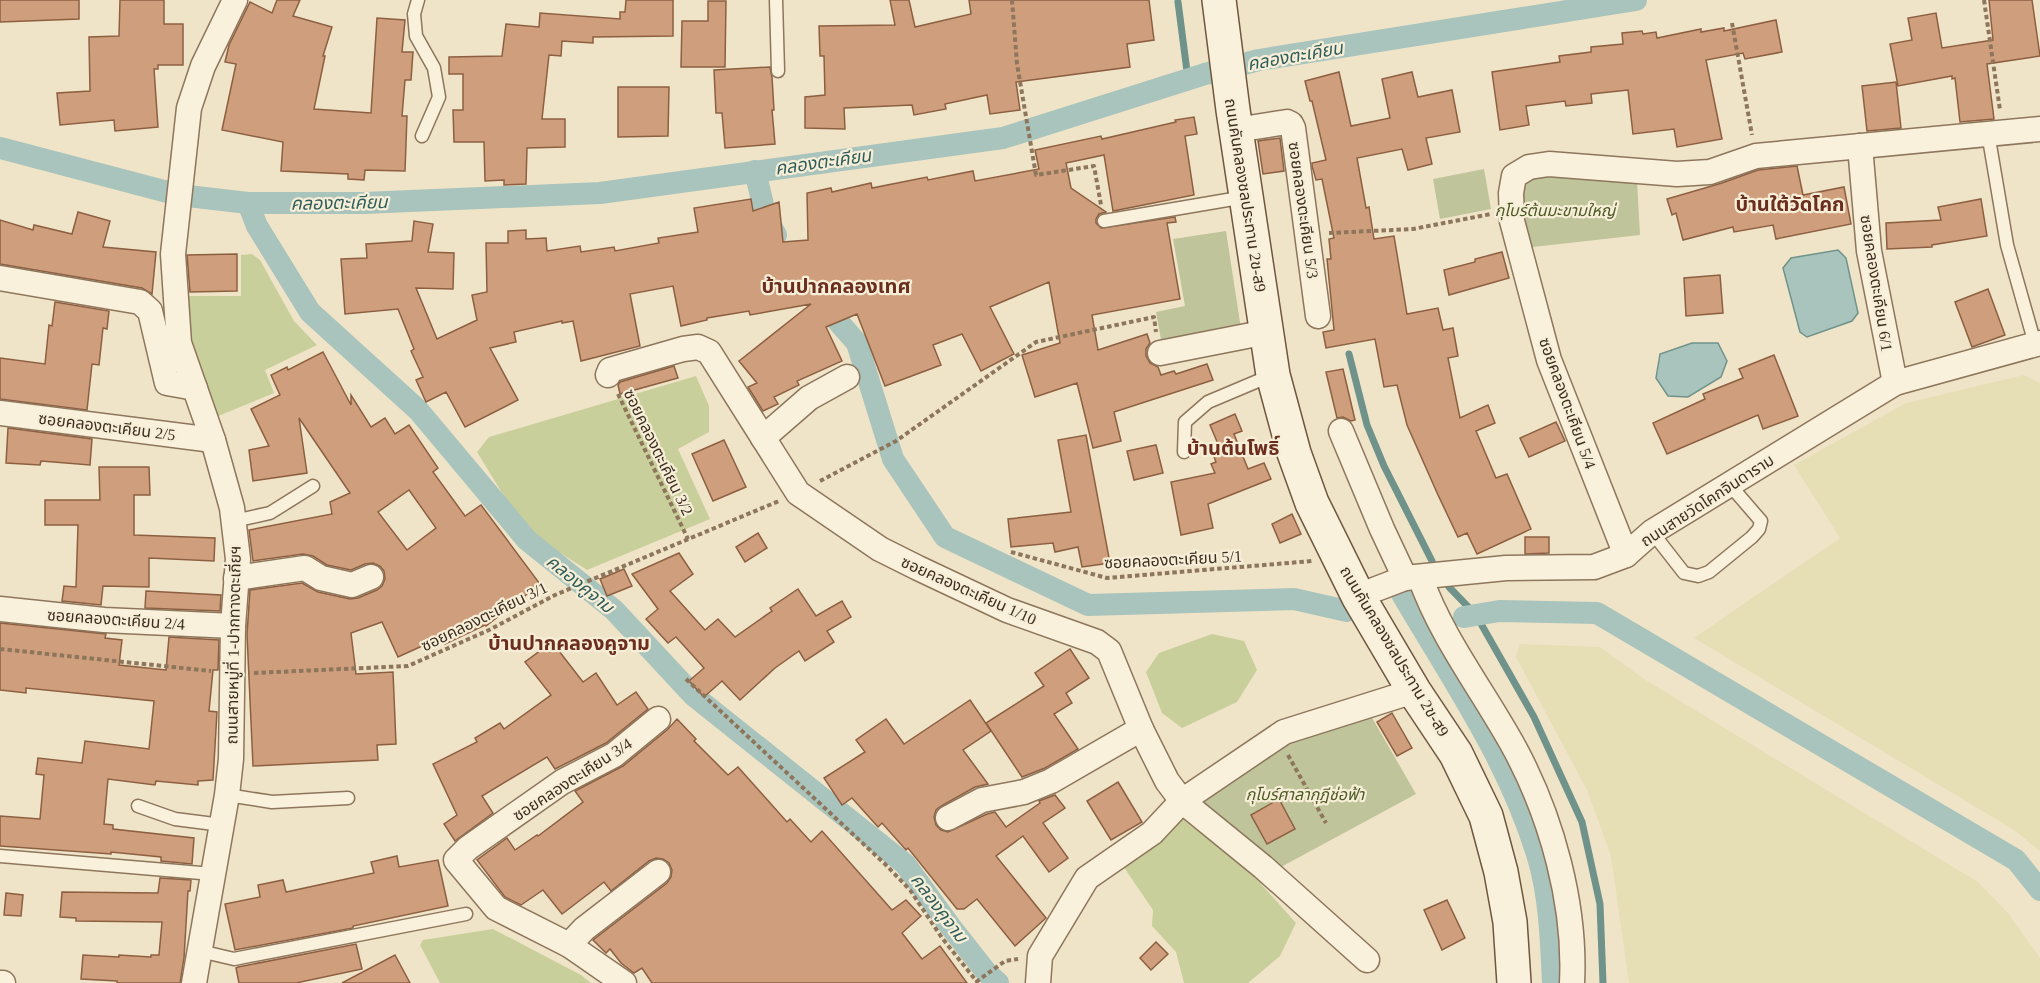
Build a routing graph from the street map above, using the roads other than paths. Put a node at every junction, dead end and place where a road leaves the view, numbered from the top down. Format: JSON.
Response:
{"nodes":[{"id":1,"x":235,"y":0,"type":"edge"},
{"id":2,"x":418,"y":0,"type":"edge"},
{"id":3,"x":776,"y":0,"type":"edge"},
{"id":4,"x":1220,"y":10,"type":"edge"},
{"id":5,"x":778,"y":71,"type":"dead end"},
{"id":6,"x":1234,"y":120,"type":"junction"},
{"id":7,"x":2040,"y":129,"type":"edge"},
{"id":8,"x":1995,"y":133,"type":"junction"},
{"id":9,"x":422,"y":136,"type":"dead end"},
{"id":10,"x":1860,"y":146,"type":"junction"},
{"id":11,"x":1246,"y":197,"type":"junction"},
{"id":12,"x":1104,"y":221,"type":"road end"},
{"id":13,"x":0,"y":278,"type":"edge"},
{"id":14,"x":1318,"y":316,"type":"dead end"},
{"id":15,"x":1267,"y":332,"type":"junction"},
{"id":16,"x":2037,"y":343,"type":"edge"},
{"id":17,"x":1160,"y":353,"type":"road end"},
{"id":18,"x":608,"y":375,"type":"road end"},
{"id":19,"x":1274,"y":375,"type":"junction"},
{"id":20,"x":847,"y":376,"type":"dead end"},
{"id":21,"x":1895,"y":383,"type":"junction"},
{"id":22,"x":195,"y":388,"type":"junction"},
{"id":23,"x":0,"y":413,"type":"edge"},
{"id":24,"x":1341,"y":431,"type":"dead end"},
{"id":25,"x":763,"y":438,"type":"junction"},
{"id":26,"x":213,"y":440,"type":"junction"},
{"id":27,"x":1184,"y":452,"type":"dead end"},
{"id":28,"x":1729,"y":484,"type":"junction"},
{"id":29,"x":313,"y":486,"type":"dead end"},
{"id":30,"x":234,"y":522,"type":"junction"},
{"id":31,"x":1652,"y":532,"type":"junction"},
{"id":32,"x":1626,"y":555,"type":"junction"},
{"id":33,"x":371,"y":576,"type":"dead end"},
{"id":34,"x":236,"y":578,"type":"junction"},
{"id":35,"x":1413,"y":578,"type":"junction"},
{"id":36,"x":1358,"y":596,"type":"junction"},
{"id":37,"x":0,"y":609,"type":"edge"},
{"id":38,"x":233,"y":626,"type":"junction"},
{"id":39,"x":1414,"y":691,"type":"junction"},
{"id":40,"x":658,"y":719,"type":"dead end"},
{"id":41,"x":1141,"y":729,"type":"junction"},
{"id":42,"x":227,"y":795,"type":"junction"},
{"id":43,"x":348,"y":798,"type":"dead end"},
{"id":44,"x":1182,"y":801,"type":"junction"},
{"id":45,"x":138,"y":807,"type":"dead end"},
{"id":46,"x":948,"y":818,"type":"dead end"},
{"id":47,"x":222,"y":825,"type":"junction"},
{"id":48,"x":0,"y":856,"type":"edge"},
{"id":49,"x":658,"y":872,"type":"dead end"},
{"id":50,"x":213,"y":874,"type":"junction"},
{"id":51,"x":466,"y":914,"type":"dead end"},
{"id":52,"x":569,"y":945,"type":"junction"},
{"id":53,"x":200,"y":951,"type":"junction"},
{"id":54,"x":1367,"y":960,"type":"dead end"},
{"id":55,"x":194,"y":983,"type":"edge"},
{"id":56,"x":624,"y":983,"type":"edge"},
{"id":57,"x":1038,"y":983,"type":"edge"},
{"id":58,"x":1514,"y":983,"type":"edge"},
{"id":59,"x":1572,"y":983,"type":"edge"}],
"edges":[{"from":1,"to":22,"type":"street","name":"ถนนสายหมู่ที่ 1-ปากทางตะเกี่ยฯ"},
{"from":2,"to":9,"type":"lane"},
{"from":3,"to":5,"type":"lane"},
{"from":4,"to":6,"type":"street","name":"ถนนคันคลองชลประทาน 2ข-ส9"},
{"from":6,"to":11,"type":"street","name":"ถนนคันคลองชลประทาน 2ข-ส9"},
{"from":6,"to":14,"type":"street","name":"ซอยคลองตะเคียน 5/3"},
{"from":7,"to":8,"type":"street"},
{"from":8,"to":10,"type":"street"},
{"from":8,"to":16,"type":"lane"},
{"from":10,"to":21,"type":"street","name":"ซอยคลองตะเคียน 6/1"},
{"from":10,"to":32,"type":"street","name":"ซอยคลองตะเคียน 5/4"},
{"from":11,"to":12,"type":"lane"},
{"from":11,"to":15,"type":"street","name":"ถนนคันคลองชลประทาน 2ข-ส9"},
{"from":13,"to":22,"type":"street"},
{"from":15,"to":17,"type":"street"},
{"from":15,"to":19,"type":"street","name":"ถนนคันคลองชลประทาน 2ข-ส9"},
{"from":16,"to":21,"type":"street","name":"ถนนสายวัดโคกจินดาราม"},
{"from":18,"to":25,"type":"street","name":"ซอยคลองตะเคียน 1/10"},
{"from":19,"to":27,"type":"lane"},
{"from":19,"to":36,"type":"street","name":"ถนนคันคลองชลประทาน 2ข-ส9"},
{"from":20,"to":25,"type":"street"},
{"from":21,"to":28,"type":"street","name":"ถนนสายวัดโคกจินดาราม"},
{"from":22,"to":26,"type":"street","name":"ถนนสายหมู่ที่ 1-ปากทางตะเกี่ยฯ"},
{"from":23,"to":26,"type":"street","name":"ซอยคลองตะเคียน 2/5"},
{"from":24,"to":35,"type":"street"},
{"from":25,"to":41,"type":"street","name":"ซอยคลองตะเคียน 1/10"},
{"from":26,"to":30,"type":"street","name":"ถนนสายหมู่ที่ 1-ปากทางตะเกี่ยฯ"},
{"from":28,"to":31,"type":"street","name":"ถนนสายวัดโคกจินดาราม"},
{"from":28,"to":31,"type":"lane"},
{"from":29,"to":30,"type":"lane"},
{"from":30,"to":34,"type":"street","name":"ถนนสายหมู่ที่ 1-ปากทางตะเกี่ยฯ"},
{"from":31,"to":32,"type":"street","name":"ถนนสายวัดโคกจินดาราม"},
{"from":32,"to":35,"type":"street","name":"ถนนสายวัดโคกจินดาราม"},
{"from":33,"to":34,"type":"street"},
{"from":34,"to":38,"type":"street","name":"ถนนสายหมู่ที่ 1-ปากทางตะเกี่ยฯ"},
{"from":35,"to":36,"type":"street","name":"ถนนสายวัดโคกจินดาราม"},
{"from":35,"to":59,"type":"street"},
{"from":36,"to":39,"type":"street","name":"ถนนคันคลองชลประทาน 2ข-ส9"},
{"from":37,"to":38,"type":"street","name":"ซอยคลองตะเคียน 2/4"},
{"from":38,"to":42,"type":"street","name":"ถนนสายหมู่ที่ 1-ปากทางตะเกี่ยฯ"},
{"from":39,"to":44,"type":"street"},
{"from":39,"to":58,"type":"street","name":"ถนนคันคลองชลประทาน 2ข-ส9"},
{"from":40,"to":52,"type":"street","name":"ซอยคลองตะเคียน 3/4"},
{"from":41,"to":44,"type":"street","name":"ซอยคลองตะเคียน 1/10"},
{"from":41,"to":46,"type":"street"},
{"from":42,"to":43,"type":"lane"},
{"from":42,"to":47,"type":"street","name":"ถนนสายหมู่ที่ 1-ปากทางตะเกี่ยฯ"},
{"from":44,"to":54,"type":"street","name":"ซอยคลองตะเคียน 1/10"},
{"from":44,"to":57,"type":"street"},
{"from":45,"to":47,"type":"lane"},
{"from":47,"to":50,"type":"street","name":"ถนนสายหมู่ที่ 1-ปากทางตะเกี่ยฯ"},
{"from":48,"to":50,"type":"lane"},
{"from":49,"to":52,"type":"street"},
{"from":50,"to":53,"type":"street","name":"ถนนสายหมู่ที่ 1-ปากทางตะเกี่ยฯ"},
{"from":51,"to":53,"type":"lane"},
{"from":52,"to":56,"type":"street"},
{"from":53,"to":55,"type":"street","name":"ถนนสายหมู่ที่ 1-ปากทางตะเกี่ยฯ"}]}
